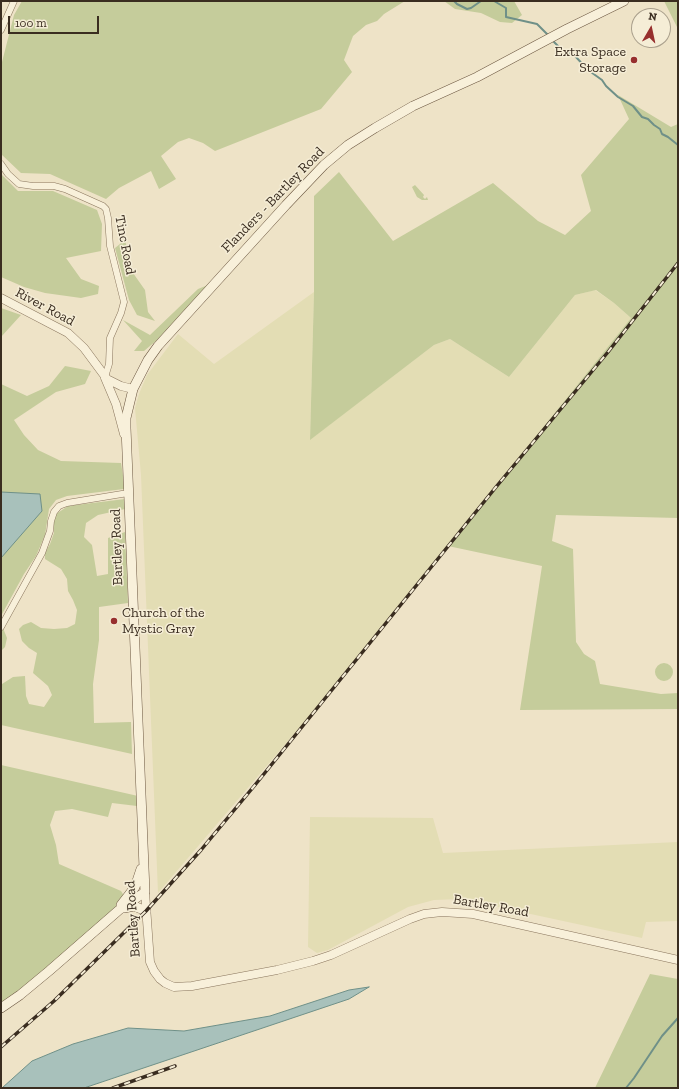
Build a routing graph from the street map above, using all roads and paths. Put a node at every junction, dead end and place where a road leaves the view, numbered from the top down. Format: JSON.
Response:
{"nodes":[{"id":1,"x":14,"y":1,"type":"edge"},
{"id":2,"x":624,"y":1,"type":"edge"},
{"id":3,"x":1,"y":30,"type":"edge"},
{"id":4,"x":1,"y":164,"type":"edge"},
{"id":5,"x":1,"y":298,"type":"edge"},
{"id":6,"x":105,"y":377,"type":"junction"},
{"id":7,"x":133,"y":389,"type":"junction"},
{"id":8,"x":126,"y":438,"type":"junction"},
{"id":9,"x":128,"y":493,"type":"junction"},
{"id":10,"x":1,"y":627,"type":"edge"},
{"id":11,"x":144,"y":862,"type":"junction"},
{"id":12,"x":145,"y":892,"type":"junction"},
{"id":13,"x":119,"y":910,"type":"junction"},
{"id":14,"x":146,"y":911,"type":"junction"},
{"id":15,"x":678,"y":960,"type":"edge"},
{"id":16,"x":1,"y":1008,"type":"edge"}],
"edges":[{"from":1,"to":3,"type":"street"},
{"from":2,"to":7,"type":"main road","name":"Flanders - Bartley Road"},
{"from":4,"to":6,"type":"street","name":"Tinc Road"},
{"from":5,"to":6,"type":"street","name":"River Road"},
{"from":6,"to":7,"type":"street","name":"River Road"},
{"from":6,"to":8,"type":"street","name":"River Road"},
{"from":7,"to":8,"type":"main road","name":"Bartley Road"},
{"from":8,"to":9,"type":"main road","name":"Bartley Road"},
{"from":9,"to":10,"type":"street"},
{"from":9,"to":11,"type":"main road","name":"Bartley Road"},
{"from":11,"to":12,"type":"main road","name":"Bartley Road"},
{"from":11,"to":13,"type":"main road"},
{"from":12,"to":13,"type":"main road"},
{"from":12,"to":14,"type":"street","name":"Bartley Road"},
{"from":13,"to":14,"type":"main road"},
{"from":13,"to":16,"type":"main road"},
{"from":14,"to":15,"type":"street","name":"Bartley Road"}]}
